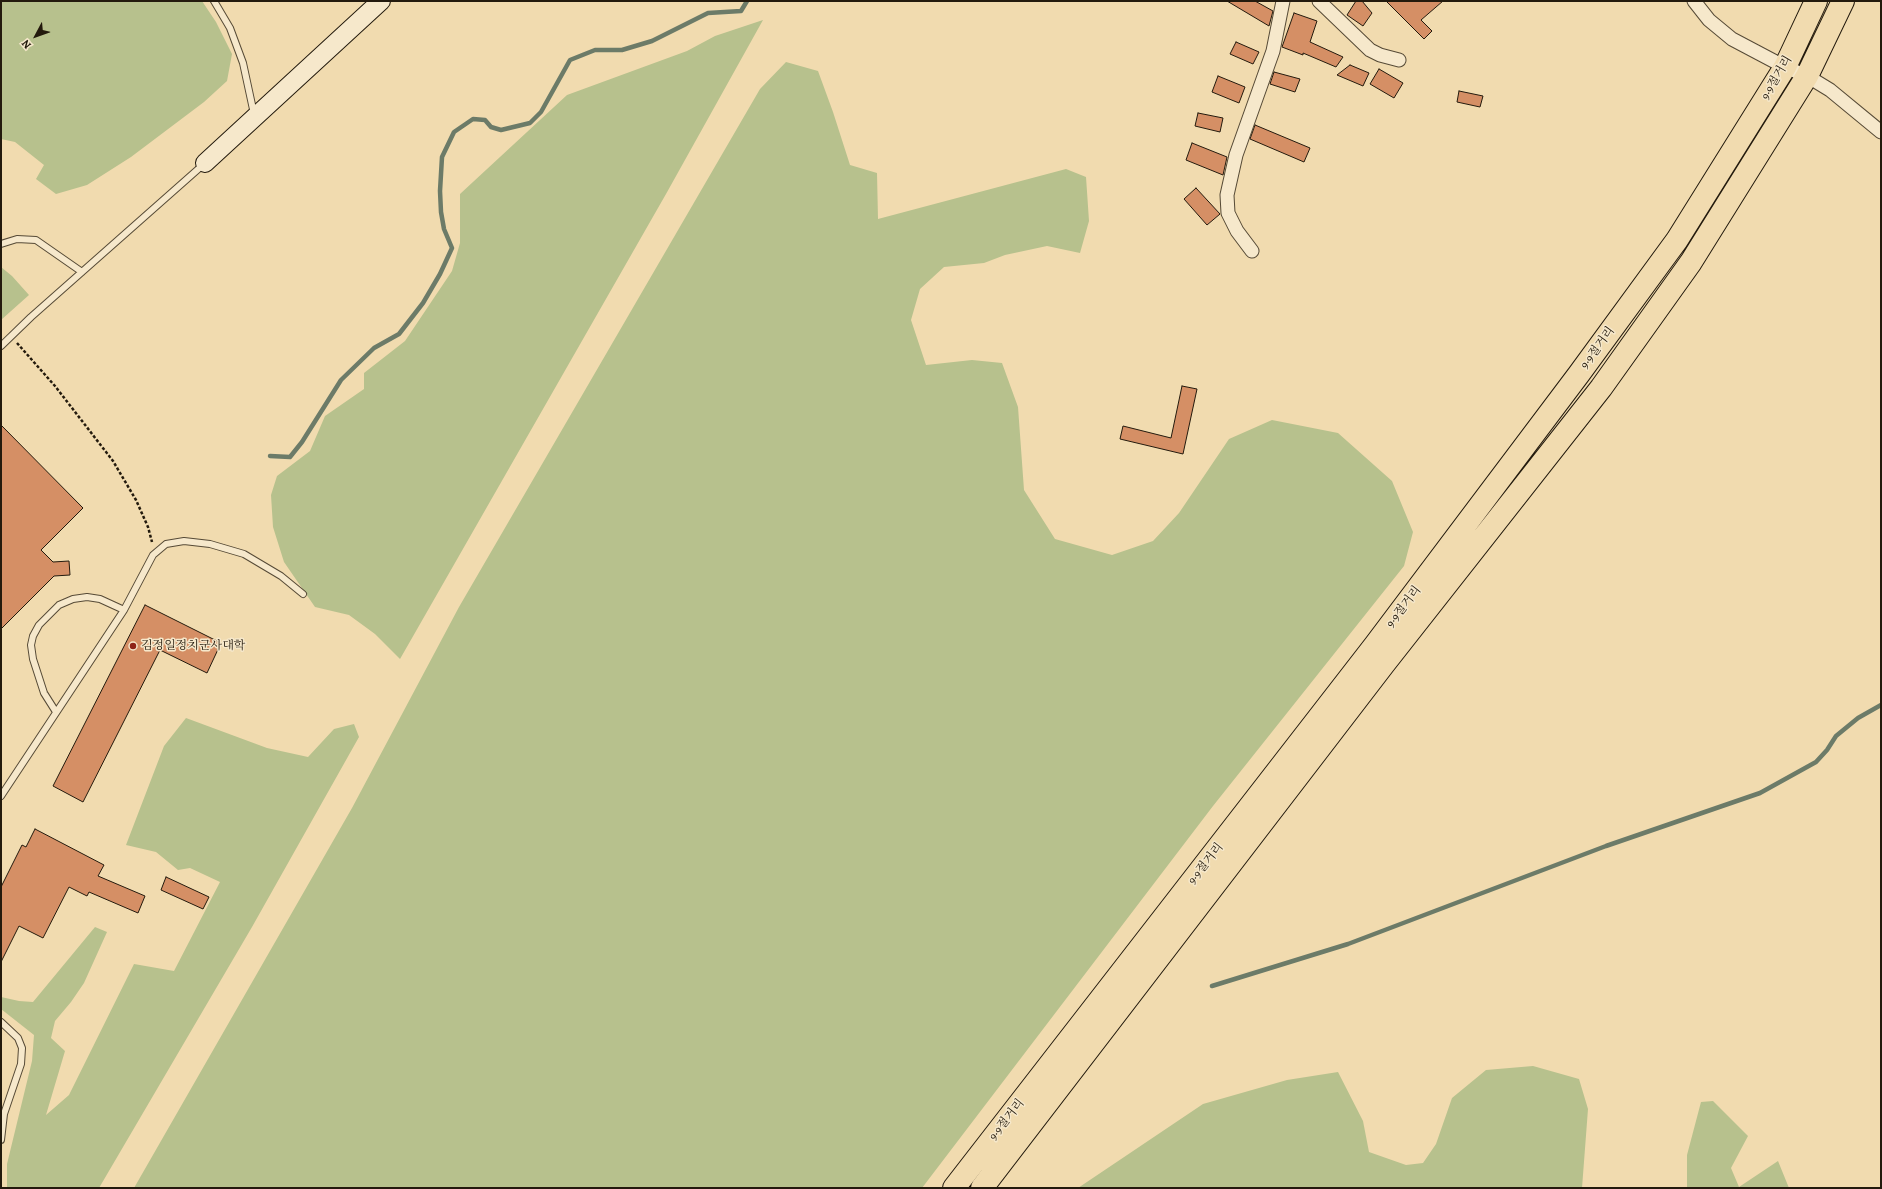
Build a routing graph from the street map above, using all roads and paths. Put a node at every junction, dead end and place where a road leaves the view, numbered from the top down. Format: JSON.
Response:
{"nodes":[{"id":1,"x":214,"y":1,"type":"edge"},
{"id":2,"x":381,"y":1,"type":"edge"},
{"id":3,"x":1283,"y":1,"type":"edge"},
{"id":4,"x":1320,"y":1,"type":"edge"},
{"id":5,"x":1694,"y":1,"type":"edge"},
{"id":6,"x":1816,"y":1,"type":"edge"},
{"id":7,"x":1843,"y":1,"type":"edge"},
{"id":8,"x":1399,"y":60,"type":"dead end"},
{"id":9,"x":1785,"y":67,"type":"junction"},
{"id":10,"x":1806,"y":76,"type":"junction"},
{"id":11,"x":255,"y":117,"type":"junction"},
{"id":12,"x":1881,"y":132,"type":"edge"},
{"id":13,"x":205,"y":163,"type":"joint"},
{"id":14,"x":1,"y":244,"type":"edge"},
{"id":15,"x":1252,"y":251,"type":"dead end"},
{"id":16,"x":82,"y":272,"type":"junction"},
{"id":17,"x":11,"y":337,"type":"junction"},
{"id":18,"x":1,"y":346,"type":"edge"},
{"id":19,"x":153,"y":555,"type":"junction"},
{"id":20,"x":303,"y":594,"type":"dead end"},
{"id":21,"x":124,"y":610,"type":"junction"},
{"id":22,"x":56,"y":712,"type":"junction"},
{"id":23,"x":1,"y":796,"type":"edge"},
{"id":24,"x":1,"y":1022,"type":"edge"},
{"id":25,"x":1,"y":1140,"type":"edge"},
{"id":26,"x":954,"y":1188,"type":"edge"},
{"id":27,"x":982,"y":1188,"type":"edge"}],
"edges":[{"from":1,"to":11,"type":"lane"},
{"from":2,"to":11,"type":"street"},
{"from":3,"to":15,"type":"street"},
{"from":4,"to":8,"type":"street"},
{"from":5,"to":9,"type":"street"},
{"from":6,"to":9,"type":"highway","name":"9·9절거리"},
{"from":7,"to":10,"type":"highway","name":"9·9절거리"},
{"from":9,"to":10,"type":"street"},
{"from":9,"to":26,"type":"highway","name":"9·9절거리"},
{"from":10,"to":12,"type":"street"},
{"from":10,"to":27,"type":"highway","name":"9·9절거리"},
{"from":11,"to":13,"type":"street"},
{"from":13,"to":16,"type":"lane"},
{"from":14,"to":16,"type":"lane"},
{"from":16,"to":17,"type":"lane"},
{"from":17,"to":18,"type":"lane"},
{"from":17,"to":19,"type":"path"},
{"from":19,"to":20,"type":"lane"},
{"from":19,"to":21,"type":"lane"},
{"from":21,"to":22,"type":"lane"},
{"from":21,"to":22,"type":"lane"},
{"from":22,"to":23,"type":"lane"},
{"from":24,"to":25,"type":"lane"}]}
